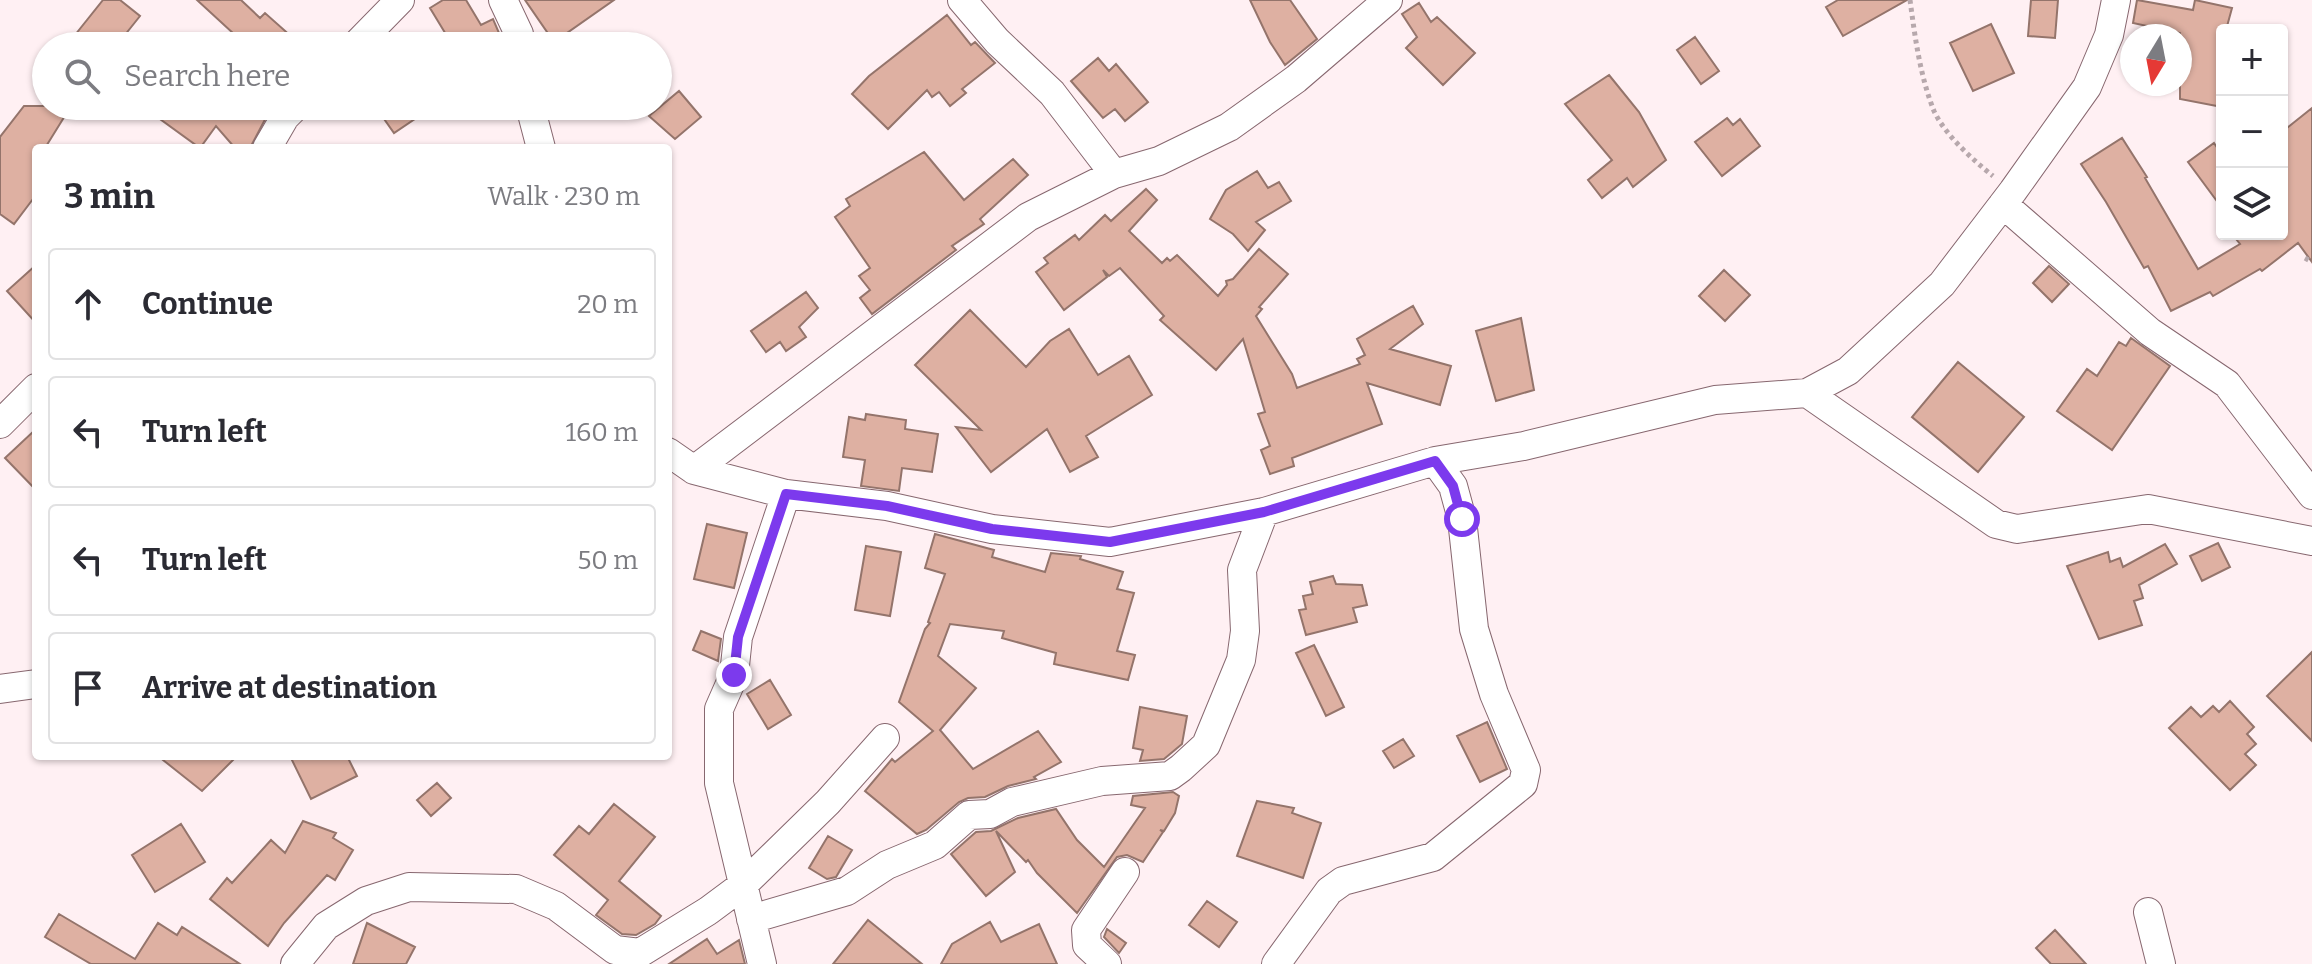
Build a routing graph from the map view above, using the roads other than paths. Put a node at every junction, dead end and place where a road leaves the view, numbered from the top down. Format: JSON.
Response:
{"nodes":[{"id":1,"x":400,"y":0,"type":"edge"},
{"id":2,"x":503,"y":0,"type":"edge"},
{"id":3,"x":962,"y":0,"type":"edge"},
{"id":4,"x":1388,"y":0,"type":"edge"},
{"id":5,"x":2116,"y":0,"type":"edge"},
{"id":6,"x":369,"y":32,"type":"edge"},
{"id":7,"x":518,"y":32,"type":"edge"},
{"id":8,"x":283,"y":120,"type":"edge"},
{"id":9,"x":534,"y":120,"type":"edge"},
{"id":10,"x":269,"y":144,"type":"edge"},
{"id":11,"x":540,"y":144,"type":"edge"},
{"id":12,"x":1114,"y":174,"type":"junction"},
{"id":13,"x":2008,"y":198,"type":"junction"},
{"id":14,"x":32,"y":392,"type":"edge"},
{"id":15,"x":1807,"y":393,"type":"junction"},
{"id":16,"x":0,"y":424,"type":"edge"},
{"id":17,"x":672,"y":455,"type":"edge"},
{"id":18,"x":1435,"y":461,"type":"junction"},
{"id":19,"x":694,"y":470,"type":"junction"},
{"id":20,"x":786,"y":494,"type":"junction"},
{"id":21,"x":2312,"y":495,"type":"edge"},
{"id":22,"x":1264,"y":512,"type":"junction"},
{"id":23,"x":2312,"y":541,"type":"edge"},
{"id":24,"x":32,"y":685,"type":"edge"},
{"id":25,"x":0,"y":689,"type":"edge"},
{"id":26,"x":885,"y":738,"type":"dead end"},
{"id":27,"x":1125,"y":872,"type":"dead end"},
{"id":28,"x":743,"y":885,"type":"junction"},
{"id":29,"x":2148,"y":912,"type":"dead end"},
{"id":30,"x":751,"y":919,"type":"junction"},
{"id":31,"x":295,"y":964,"type":"edge"},
{"id":32,"x":762,"y":964,"type":"edge"},
{"id":33,"x":1107,"y":964,"type":"edge"},
{"id":34,"x":1276,"y":964,"type":"edge"},
{"id":35,"x":2161,"y":964,"type":"edge"}],
"edges":[{"from":1,"to":6,"type":"street"},
{"from":2,"to":7,"type":"street"},
{"from":3,"to":12,"type":"street"},
{"from":4,"to":12,"type":"street"},
{"from":5,"to":13,"type":"street"},
{"from":8,"to":10,"type":"street"},
{"from":9,"to":11,"type":"street"},
{"from":12,"to":19,"type":"street"},
{"from":13,"to":15,"type":"street"},
{"from":13,"to":21,"type":"street"},
{"from":14,"to":16,"type":"street"},
{"from":15,"to":18,"type":"street"},
{"from":15,"to":23,"type":"street"},
{"from":17,"to":19,"type":"street"},
{"from":18,"to":22,"type":"street"},
{"from":18,"to":34,"type":"street"},
{"from":19,"to":20,"type":"street"},
{"from":20,"to":22,"type":"street"},
{"from":20,"to":28,"type":"street"},
{"from":22,"to":30,"type":"street"},
{"from":24,"to":25,"type":"street"},
{"from":26,"to":28,"type":"street"},
{"from":27,"to":33,"type":"street"},
{"from":28,"to":30,"type":"street"},
{"from":28,"to":31,"type":"street"},
{"from":29,"to":35,"type":"street"},
{"from":30,"to":32,"type":"street"}]}
